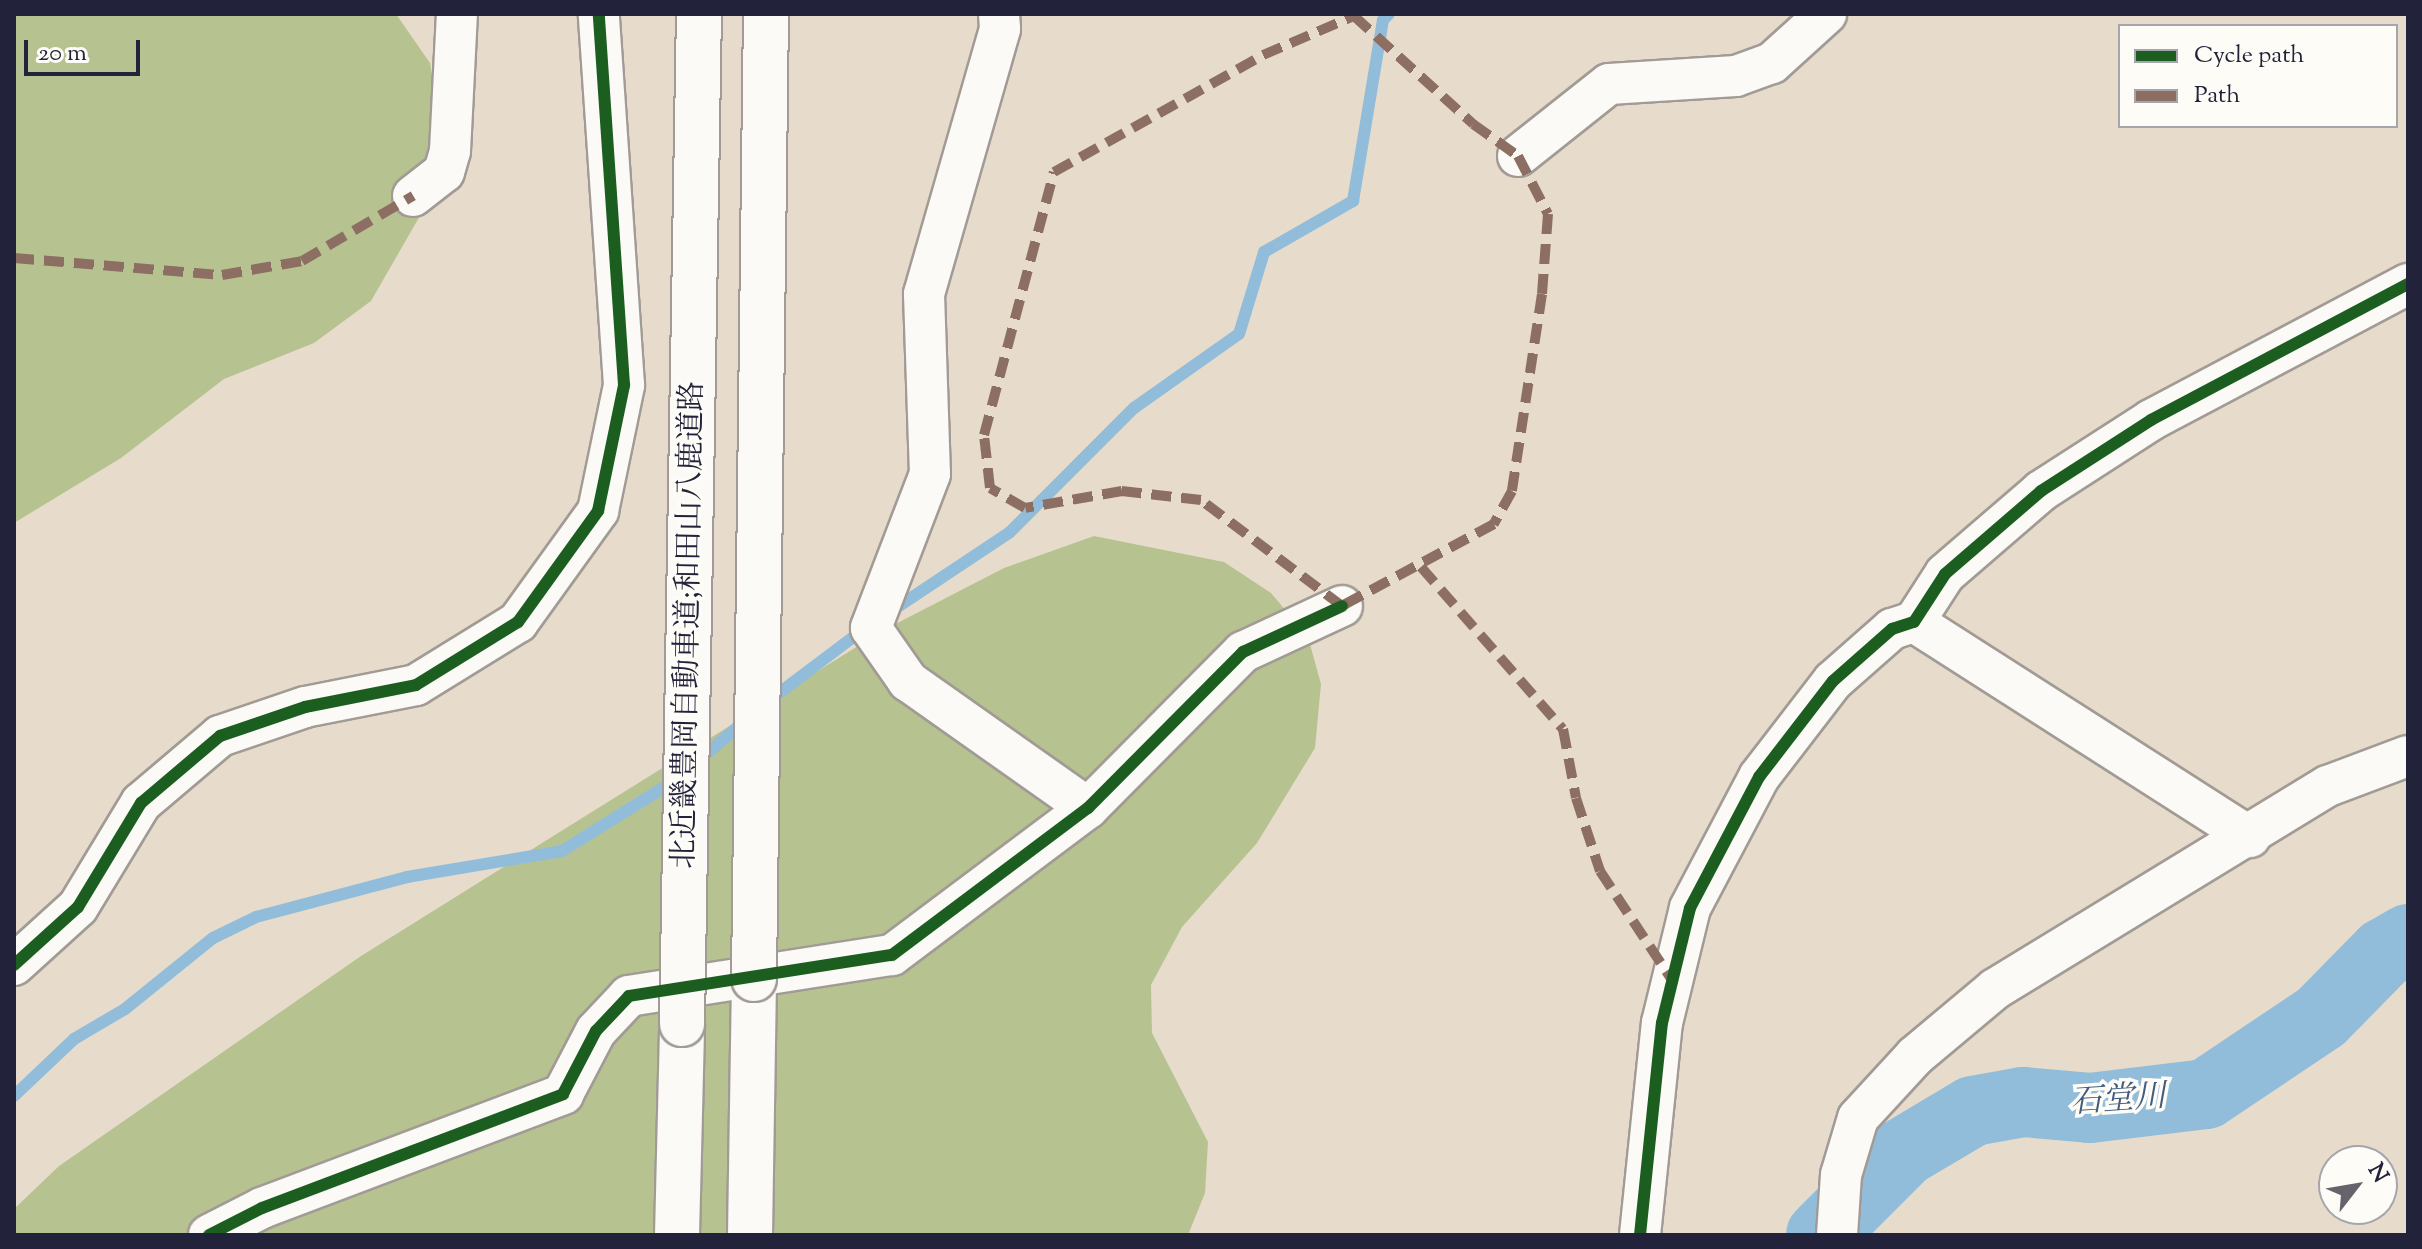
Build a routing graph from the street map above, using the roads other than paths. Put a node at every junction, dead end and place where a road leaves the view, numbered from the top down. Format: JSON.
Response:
{"nodes":[{"id":1,"x":457,"y":14,"type":"edge"},
{"id":2,"x":599,"y":14,"type":"edge"},
{"id":3,"x":699,"y":14,"type":"edge"},
{"id":4,"x":766,"y":14,"type":"edge"},
{"id":5,"x":999,"y":14,"type":"edge"},
{"id":6,"x":1826,"y":14,"type":"edge"},
{"id":7,"x":1518,"y":156,"type":"dead end"},
{"id":8,"x":413,"y":196,"type":"dead end"},
{"id":9,"x":2408,"y":284,"type":"edge"},
{"id":10,"x":1342,"y":606,"type":"dead end"},
{"id":11,"x":1914,"y":622,"type":"junction"},
{"id":12,"x":2408,"y":756,"type":"edge"},
{"id":13,"x":1088,"y":808,"type":"junction"},
{"id":14,"x":2250,"y":837,"type":"junction"},
{"id":15,"x":14,"y":965,"type":"edge"},
{"id":16,"x":209,"y":1235,"type":"edge"},
{"id":17,"x":677,"y":1235,"type":"edge"},
{"id":18,"x":750,"y":1235,"type":"edge"},
{"id":19,"x":1640,"y":1235,"type":"edge"},
{"id":20,"x":1837,"y":1235,"type":"edge"}],
"edges":[{"from":1,"to":8,"type":"street"},
{"from":2,"to":15,"type":"street"},
{"from":3,"to":17,"type":"highway","name":"北近畿豊岡自動車道;和田山八鹿道路","bridge":true},
{"from":4,"to":18,"type":"highway","bridge":true},
{"from":5,"to":13,"type":"street"},
{"from":6,"to":7,"type":"street"},
{"from":9,"to":11,"type":"street"},
{"from":10,"to":13,"type":"street"},
{"from":11,"to":14,"type":"street"},
{"from":11,"to":19,"type":"street"},
{"from":12,"to":14,"type":"street"},
{"from":13,"to":16,"type":"street"},
{"from":14,"to":20,"type":"street"}]}
